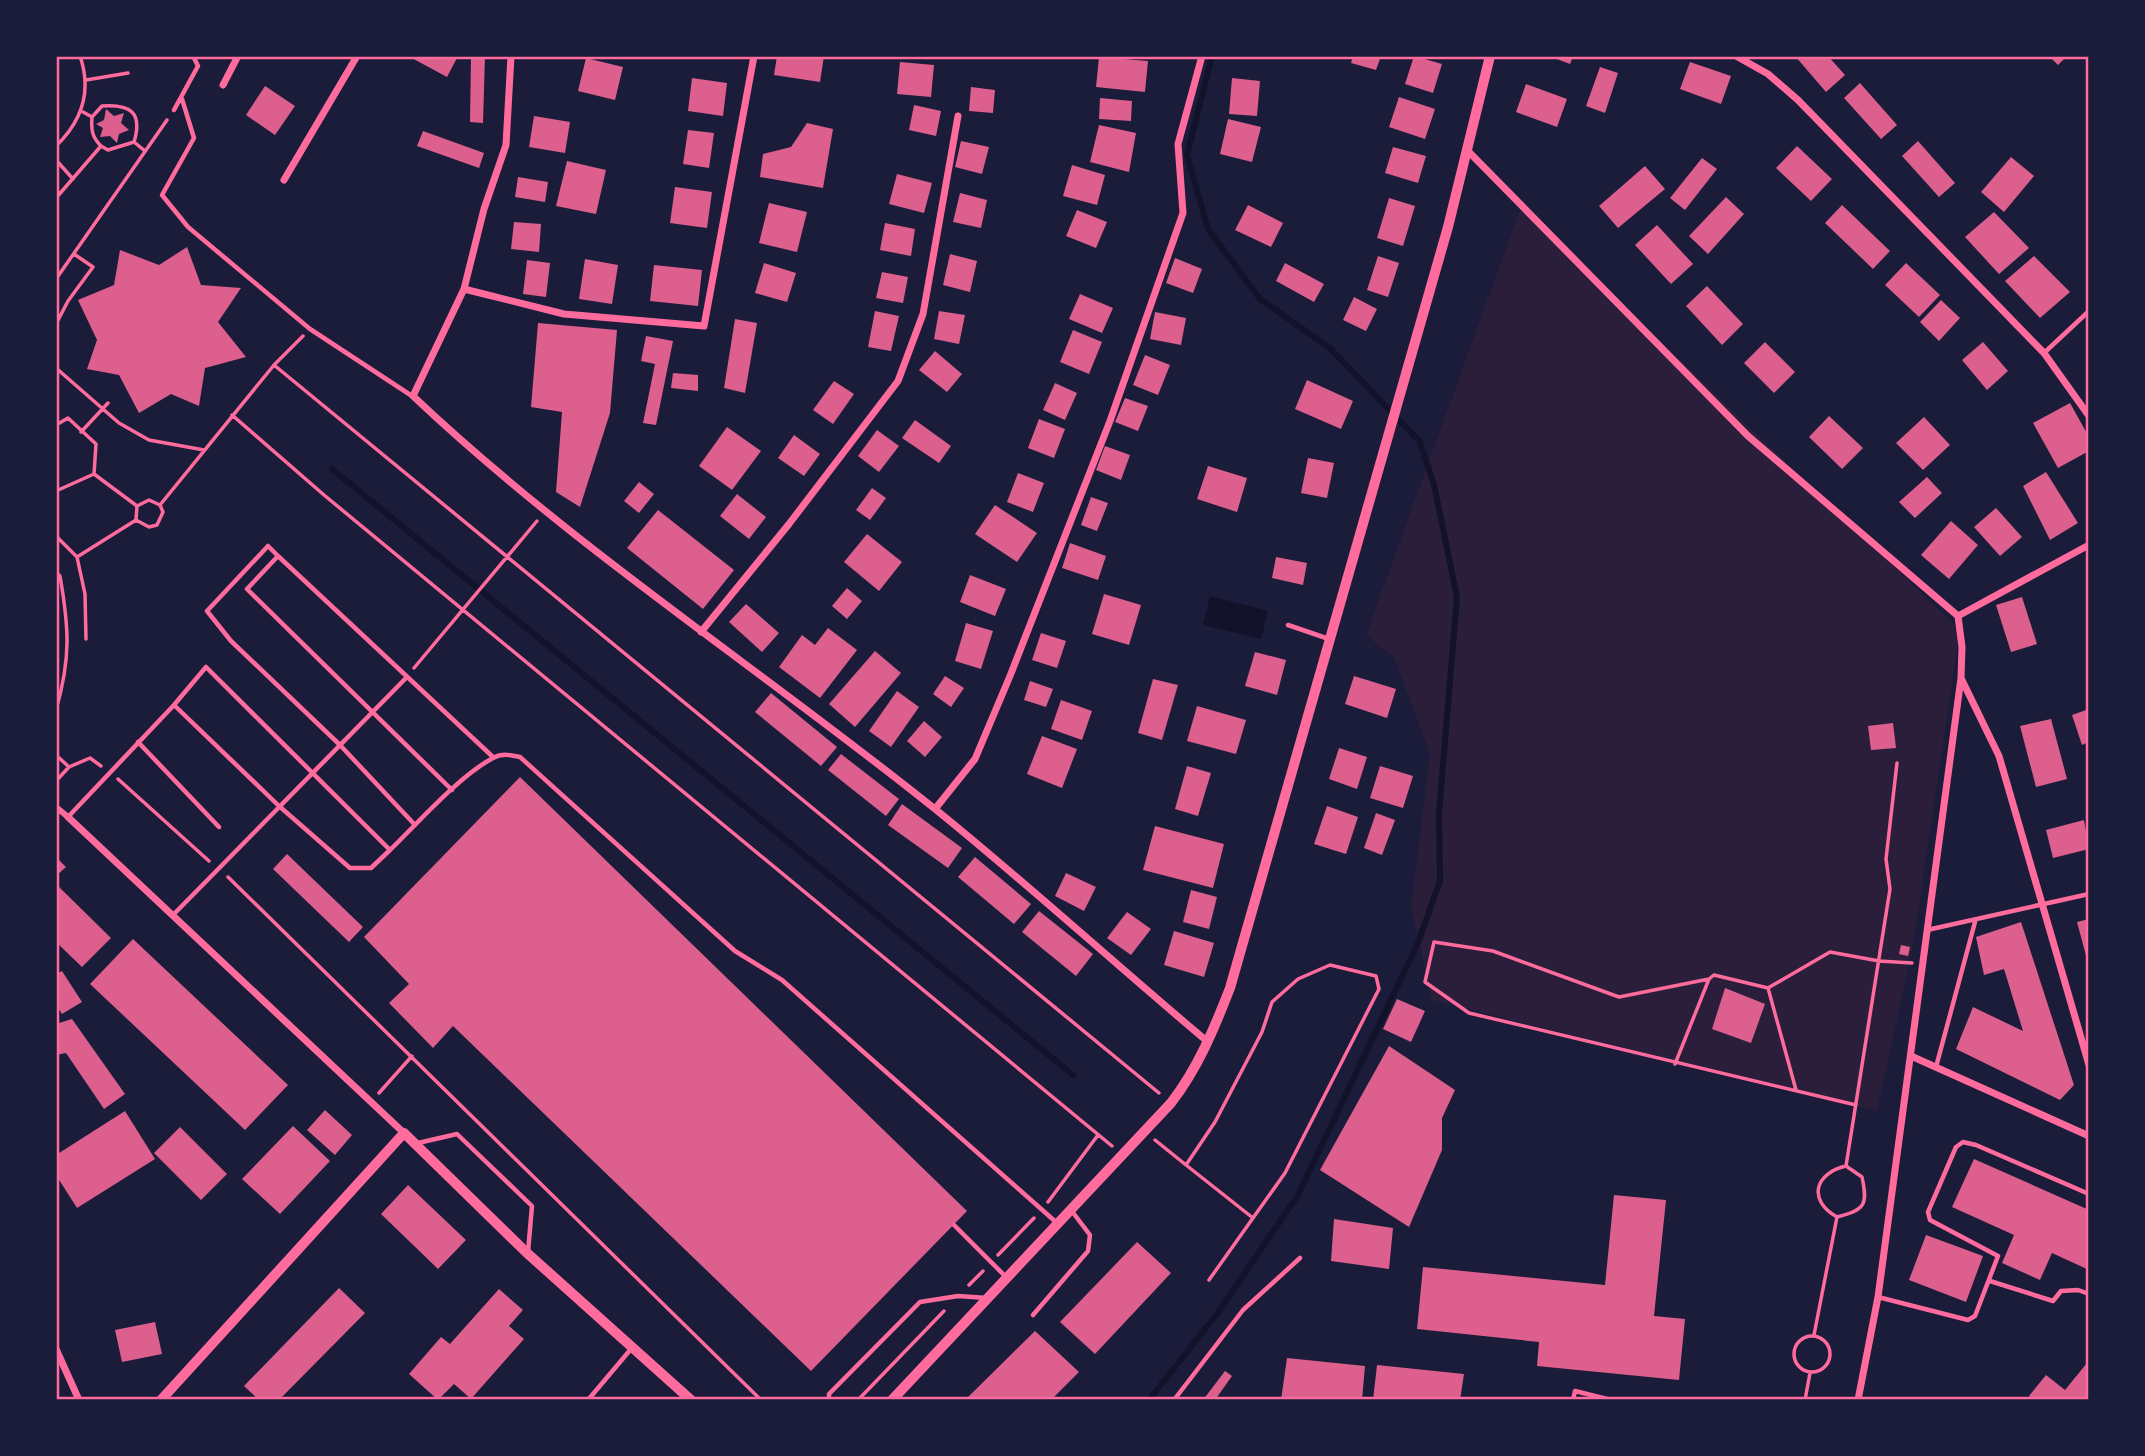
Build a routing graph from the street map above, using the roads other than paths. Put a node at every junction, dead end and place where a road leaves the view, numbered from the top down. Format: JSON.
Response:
{"nodes":[{"id":1,"x":193,"y":56,"type":"edge"},
{"id":2,"x":238,"y":56,"type":"edge"},
{"id":3,"x":357,"y":56,"type":"edge"},
{"id":4,"x":511,"y":56,"type":"edge"},
{"id":5,"x":754,"y":56,"type":"edge"},
{"id":6,"x":1202,"y":56,"type":"edge"},
{"id":7,"x":1490,"y":56,"type":"edge"},
{"id":8,"x":1737,"y":56,"type":"edge"},
{"id":9,"x":223,"y":85,"type":"dead end"},
{"id":10,"x":182,"y":99,"type":"junction"},
{"id":11,"x":174,"y":110,"type":"road end"},
{"id":12,"x":958,"y":116,"type":"dead end"},
{"id":13,"x":1466,"y":149,"type":"junction"},
{"id":14,"x":284,"y":180,"type":"dead end"},
{"id":15,"x":464,"y":289,"type":"junction"},
{"id":16,"x":2089,"y":311,"type":"edge"},
{"id":17,"x":2044,"y":353,"type":"junction"},
{"id":18,"x":413,"y":396,"type":"junction"},
{"id":19,"x":2089,"y":416,"type":"edge"},
{"id":20,"x":2089,"y":545,"type":"edge"},
{"id":21,"x":278,"y":556,"type":"junction"},
{"id":22,"x":1958,"y":616,"type":"junction"},
{"id":23,"x":1288,"y":625,"type":"dead end"},
{"id":24,"x":701,"y":632,"type":"junction"},
{"id":25,"x":1330,"y":639,"type":"junction"},
{"id":26,"x":407,"y":677,"type":"junction"},
{"id":27,"x":1961,"y":678,"type":"junction"},
{"id":28,"x":174,"y":705,"type":"junction"},
{"id":29,"x":372,"y":714,"type":"junction"},
{"id":30,"x":138,"y":742,"type":"junction"},
{"id":31,"x":340,"y":745,"type":"junction"},
{"id":32,"x":493,"y":757,"type":"junction"},
{"id":33,"x":311,"y":773,"type":"junction"},
{"id":34,"x":452,"y":790,"type":"junction"},
{"id":35,"x":279,"y":806,"type":"junction"},
{"id":36,"x":56,"y":807,"type":"edge"},
{"id":37,"x":935,"y":809,"type":"junction"},
{"id":38,"x":68,"y":817,"type":"junction"},
{"id":39,"x":415,"y":825,"type":"junction"},
{"id":40,"x":219,"y":828,"type":"dead end"},
{"id":41,"x":390,"y":850,"type":"junction"},
{"id":42,"x":2089,"y":894,"type":"edge"},
{"id":43,"x":2043,"y":906,"type":"junction"},
{"id":44,"x":174,"y":914,"type":"junction"},
{"id":45,"x":1975,"y":922,"type":"junction"},
{"id":46,"x":1926,"y":930,"type":"junction"},
{"id":47,"x":1208,"y":1042,"type":"junction"},
{"id":48,"x":1910,"y":1056,"type":"junction"},
{"id":49,"x":2089,"y":1065,"type":"edge"},
{"id":50,"x":1935,"y":1068,"type":"junction"},
{"id":51,"x":404,"y":1133,"type":"junction"},
{"id":52,"x":2089,"y":1136,"type":"edge"},
{"id":53,"x":414,"y":1143,"type":"junction"},
{"id":54,"x":2089,"y":1194,"type":"edge"},
{"id":55,"x":1070,"y":1209,"type":"junction"},
{"id":56,"x":1057,"y":1223,"type":"junction"},
{"id":57,"x":954,"y":1225,"type":"dead end"},
{"id":58,"x":527,"y":1253,"type":"junction"},
{"id":59,"x":1300,"y":1258,"type":"dead end"},
{"id":60,"x":1007,"y":1278,"type":"junction"},
{"id":61,"x":1990,"y":1281,"type":"junction"},
{"id":62,"x":2089,"y":1294,"type":"edge"},
{"id":63,"x":1878,"y":1297,"type":"junction"},
{"id":64,"x":988,"y":1298,"type":"junction"},
{"id":65,"x":1033,"y":1315,"type":"dead end"},
{"id":66,"x":631,"y":1348,"type":"junction"},
{"id":67,"x":56,"y":1349,"type":"edge"},
{"id":68,"x":79,"y":1400,"type":"edge"},
{"id":69,"x":162,"y":1400,"type":"edge"},
{"id":70,"x":589,"y":1400,"type":"edge"},
{"id":71,"x":691,"y":1400,"type":"edge"},
{"id":72,"x":829,"y":1400,"type":"edge"},
{"id":73,"x":892,"y":1400,"type":"edge"},
{"id":74,"x":1174,"y":1400,"type":"edge"},
{"id":75,"x":1573,"y":1400,"type":"edge"},
{"id":76,"x":1611,"y":1400,"type":"edge"},
{"id":77,"x":1858,"y":1400,"type":"edge"}],
"edges":[{"from":1,"to":10,"type":"lane"},
{"from":2,"to":9,"type":"street"},
{"from":3,"to":14,"type":"street"},
{"from":4,"to":15,"type":"street"},
{"from":5,"to":15,"type":"street"},
{"from":6,"to":37,"type":"street"},
{"from":7,"to":13,"type":"street"},
{"from":8,"to":17,"type":"street"},
{"from":10,"to":11,"type":"lane"},
{"from":10,"to":18,"type":"lane"},
{"from":12,"to":24,"type":"street"},
{"from":13,"to":22,"type":"street"},
{"from":13,"to":25,"type":"street"},
{"from":15,"to":18,"type":"street"},
{"from":16,"to":17,"type":"lane"},
{"from":17,"to":19,"type":"street"},
{"from":18,"to":24,"type":"street"},
{"from":20,"to":22,"type":"street"},
{"from":21,"to":26,"type":"lane"},
{"from":21,"to":29,"type":"lane"},
{"from":21,"to":31,"type":"lane"},
{"from":22,"to":27,"type":"street"},
{"from":23,"to":25,"type":"lane"},
{"from":24,"to":37,"type":"street"},
{"from":25,"to":47,"type":"street"},
{"from":26,"to":29,"type":"lane"},
{"from":26,"to":32,"type":"lane"},
{"from":27,"to":43,"type":"street"},
{"from":27,"to":46,"type":"street"},
{"from":28,"to":30,"type":"lane"},
{"from":28,"to":33,"type":"lane"},
{"from":28,"to":35,"type":"lane"},
{"from":29,"to":31,"type":"lane"},
{"from":29,"to":34,"type":"lane"},
{"from":30,"to":38,"type":"lane"},
{"from":30,"to":40,"type":"lane"},
{"from":31,"to":33,"type":"lane"},
{"from":31,"to":39,"type":"lane"},
{"from":32,"to":34,"type":"lane"},
{"from":32,"to":56,"type":"lane"},
{"from":33,"to":35,"type":"lane"},
{"from":33,"to":41,"type":"lane"},
{"from":34,"to":39,"type":"lane"},
{"from":35,"to":41,"type":"lane"},
{"from":35,"to":44,"type":"lane"},
{"from":36,"to":38,"type":"street"},
{"from":37,"to":47,"type":"street"},
{"from":38,"to":44,"type":"street"},
{"from":39,"to":41,"type":"lane"},
{"from":42,"to":43,"type":"lane"},
{"from":43,"to":45,"type":"lane"},
{"from":43,"to":49,"type":"street"},
{"from":44,"to":51,"type":"street"},
{"from":45,"to":46,"type":"lane"},
{"from":45,"to":50,"type":"lane"},
{"from":46,"to":48,"type":"street"},
{"from":47,"to":55,"type":"street"},
{"from":48,"to":50,"type":"street"},
{"from":48,"to":63,"type":"street"},
{"from":50,"to":52,"type":"street"},
{"from":51,"to":53,"type":"street"},
{"from":51,"to":69,"type":"street"},
{"from":53,"to":58,"type":"street"},
{"from":53,"to":58,"type":"lane"},
{"from":54,"to":61,"type":"lane"},
{"from":55,"to":56,"type":"street"},
{"from":55,"to":65,"type":"lane"},
{"from":56,"to":60,"type":"street"},
{"from":57,"to":60,"type":"lane"},
{"from":58,"to":66,"type":"street"},
{"from":59,"to":74,"type":"lane"},
{"from":60,"to":64,"type":"street"},
{"from":61,"to":62,"type":"lane"},
{"from":61,"to":63,"type":"lane"},
{"from":63,"to":77,"type":"street"},
{"from":64,"to":72,"type":"lane"},
{"from":64,"to":73,"type":"street"},
{"from":66,"to":70,"type":"lane"},
{"from":66,"to":71,"type":"street"},
{"from":67,"to":68,"type":"street"},
{"from":75,"to":76,"type":"lane"}]}
